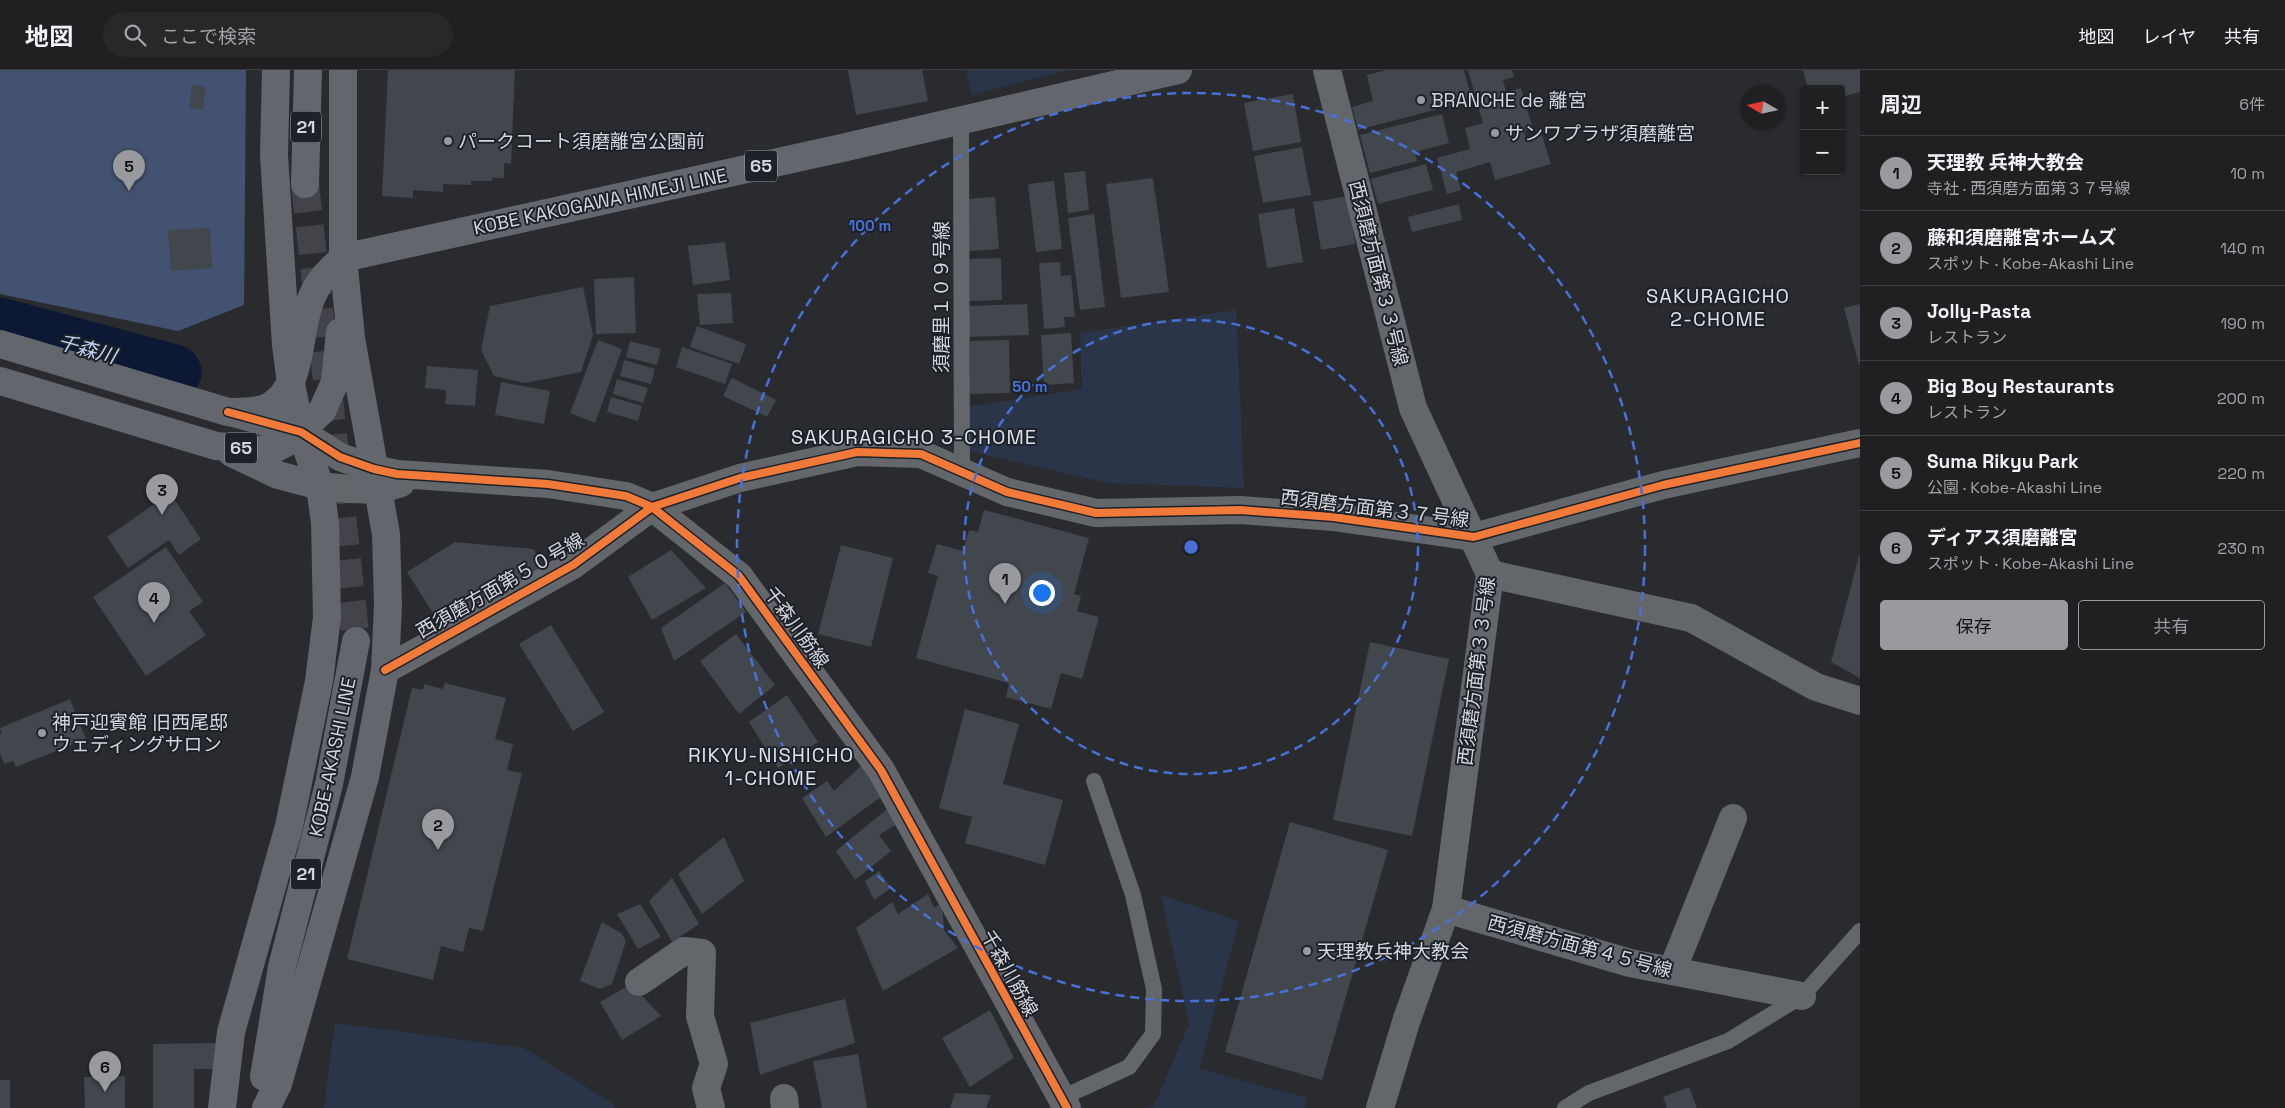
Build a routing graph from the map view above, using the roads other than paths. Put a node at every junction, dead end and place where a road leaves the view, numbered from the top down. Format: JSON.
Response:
{"nodes":[{"id":1,"x":276,"y":70,"type":"edge"},
{"id":2,"x":308,"y":70,"type":"edge"},
{"id":3,"x":343,"y":70,"type":"edge"},
{"id":4,"x":1178,"y":70,"type":"edge"},
{"id":5,"x":1327,"y":70,"type":"edge"},
{"id":6,"x":961,"y":121,"type":"junction"},
{"id":7,"x":305,"y":184,"type":"tunnel mouth"},
{"id":8,"x":343,"y":258,"type":"junction"},
{"id":9,"x":0,"y":344,"type":"edge"},
{"id":10,"x":0,"y":381,"type":"edge"},
{"id":11,"x":291,"y":384,"type":"junction"},
{"id":12,"x":228,"y":412,"type":"junction"},
{"id":13,"x":301,"y":432,"type":"junction"},
{"id":14,"x":1860,"y":443,"type":"edge"},
{"id":15,"x":216,"y":446,"type":"junction"},
{"id":16,"x":962,"y":472,"type":"junction"},
{"id":17,"x":376,"y":479,"type":"junction"},
{"id":18,"x":320,"y":486,"type":"junction"},
{"id":19,"x":652,"y":507,"type":"junction"},
{"id":20,"x":1474,"y":537,"type":"junction"},
{"id":21,"x":1490,"y":574,"type":"junction"},
{"id":22,"x":356,"y":641,"type":"tunnel mouth"},
{"id":23,"x":385,"y":670,"type":"junction"},
{"id":24,"x":1860,"y":701,"type":"edge"},
{"id":25,"x":1094,"y":781,"type":"dead end"},
{"id":26,"x":1733,"y":818,"type":"dead end"},
{"id":27,"x":1446,"y":910,"type":"junction"},
{"id":28,"x":1860,"y":932,"type":"edge"},
{"id":29,"x":1672,"y":971,"type":"junction"},
{"id":30,"x":639,"y":982,"type":"dead end"},
{"id":31,"x":1802,"y":996,"type":"junction"},
{"id":32,"x":1064,"y":1103,"type":"edge"},
{"id":33,"x":222,"y":1108,"type":"edge"},
{"id":34,"x":259,"y":1108,"type":"edge"},
{"id":35,"x":266,"y":1108,"type":"edge"},
{"id":36,"x":711,"y":1108,"type":"edge"},
{"id":37,"x":1380,"y":1108,"type":"edge"},
{"id":38,"x":1564,"y":1108,"type":"edge"}],
"edges":[{"from":1,"to":11,"type":"main road"},
{"from":2,"to":7,"type":"main road","number":"21"},
{"from":3,"to":8,"type":"main road"},
{"from":4,"to":6,"type":"main road","name":"KOBE KAKOGAWA HIMEJI LINE","number":"65"},
{"from":5,"to":20,"type":"street","name":"西須磨方面第３３号線"},
{"from":6,"to":8,"type":"main road","name":"KOBE KAKOGAWA HIMEJI LINE","number":"65"},
{"from":6,"to":16,"type":"lane","name":"須磨里１０９号線"},
{"from":8,"to":11,"type":"main road","name":"KOBE KAKOGAWA HIMEJI LINE","number":"65"},
{"from":8,"to":13,"type":"main road","number":"65"},
{"from":8,"to":17,"type":"main road"},
{"from":9,"to":12,"type":"main road","name":"KOBE KAKOGAWA HIMEJI LINE","number":"65"},
{"from":10,"to":15,"type":"main road","number":"65"},
{"from":11,"to":12,"type":"main road","name":"KOBE KAKOGAWA HIMEJI LINE","number":"65"},
{"from":11,"to":13,"type":"main road"},
{"from":12,"to":13,"type":"street","name":"千森川筋線"},
{"from":13,"to":15,"type":"main road","number":"65"},
{"from":13,"to":17,"type":"street","name":"千森川筋線"},
{"from":13,"to":18,"type":"main road"},
{"from":14,"to":20,"type":"street","name":"西須磨方面第３７号線"},
{"from":15,"to":18,"type":"main road"},
{"from":16,"to":19,"type":"street","name":"西須磨方面第３７号線"},
{"from":16,"to":20,"type":"street","name":"西須磨方面第３７号線"},
{"from":17,"to":18,"type":"street"},
{"from":17,"to":19,"type":"street","name":"千森川筋線"},
{"from":17,"to":23,"type":"main road"},
{"from":18,"to":33,"type":"main road"},
{"from":19,"to":23,"type":"street","name":"西須磨方面第５０号線"},
{"from":19,"to":32,"type":"street","name":"千森川筋線"},
{"from":20,"to":21,"type":"street","name":"西須磨方面第３３号線"},
{"from":21,"to":24,"type":"street"},
{"from":21,"to":27,"type":"street","name":"西須磨方面第３３号線"},
{"from":22,"to":34,"type":"main road","name":"KOBE-AKASHI LINE","number":"21"},
{"from":23,"to":35,"type":"main road"},
{"from":25,"to":32,"type":"lane"},
{"from":26,"to":29,"type":"street"},
{"from":27,"to":29,"type":"street","name":"西須磨方面第４５号線"},
{"from":27,"to":37,"type":"street","name":"西須磨方面第３３号線"},
{"from":28,"to":31,"type":"lane"},
{"from":29,"to":31,"type":"street","name":"西須磨方面第４５号線"},
{"from":30,"to":36,"type":"street"},
{"from":31,"to":38,"type":"lane"}]}
